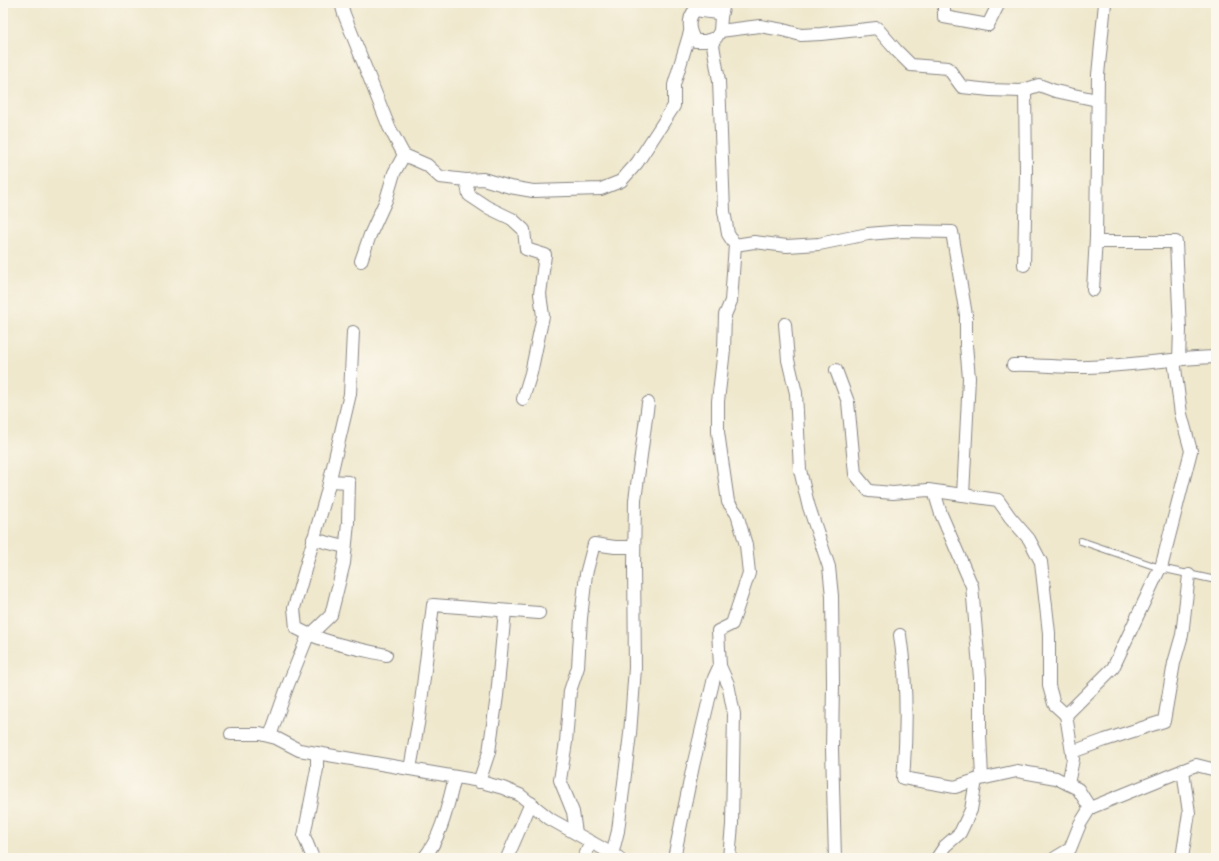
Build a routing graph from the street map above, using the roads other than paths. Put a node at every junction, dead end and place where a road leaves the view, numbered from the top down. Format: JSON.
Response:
{"nodes":[{"id":1,"x":341,"y":3,"type":"edge"},
{"id":2,"x":724,"y":3,"type":"edge"},
{"id":3,"x":944,"y":3,"type":"edge"},
{"id":4,"x":999,"y":3,"type":"edge"},
{"id":5,"x":1105,"y":3,"type":"edge"},
{"id":6,"x":695,"y":7,"type":"edge"},
{"id":7,"x":721,"y":17,"type":"junction"},
{"id":8,"x":690,"y":32,"type":"junction"},
{"id":9,"x":716,"y":35,"type":"junction"},
{"id":10,"x":1025,"y":90,"type":"junction"},
{"id":11,"x":1097,"y":100,"type":"junction"},
{"id":12,"x":404,"y":155,"type":"junction"},
{"id":13,"x":466,"y":180,"type":"junction"},
{"id":14,"x":1096,"y":242,"type":"junction"},
{"id":15,"x":735,"y":244,"type":"junction"},
{"id":16,"x":362,"y":261,"type":"dead end"},
{"id":17,"x":1024,"y":265,"type":"dead end"},
{"id":18,"x":1093,"y":290,"type":"dead end"},
{"id":19,"x":785,"y":324,"type":"dead end"},
{"id":20,"x":353,"y":332,"type":"dead end"},
{"id":21,"x":1216,"y":357,"type":"edge"},
{"id":22,"x":1177,"y":360,"type":"junction"},
{"id":23,"x":1013,"y":365,"type":"dead end"},
{"id":24,"x":836,"y":370,"type":"dead end"},
{"id":25,"x":523,"y":399,"type":"dead end"},
{"id":26,"x":648,"y":404,"type":"dead end"},
{"id":27,"x":330,"y":481,"type":"junction"},
{"id":28,"x":934,"y":491,"type":"junction"},
{"id":29,"x":963,"y":495,"type":"junction"},
{"id":30,"x":313,"y":539,"type":"junction"},
{"id":31,"x":1081,"y":541,"type":"dead end"},
{"id":32,"x":345,"y":547,"type":"junction"},
{"id":33,"x":634,"y":547,"type":"junction"},
{"id":34,"x":1160,"y":568,"type":"junction"},
{"id":35,"x":1189,"y":575,"type":"junction"},
{"id":36,"x":1216,"y":580,"type":"edge"},
{"id":37,"x":505,"y":611,"type":"junction"},
{"id":38,"x":539,"y":613,"type":"dead end"},
{"id":39,"x":309,"y":635,"type":"junction"},
{"id":40,"x":900,"y":635,"type":"dead end"},
{"id":41,"x":386,"y":655,"type":"dead end"},
{"id":42,"x":720,"y":665,"type":"junction"},
{"id":43,"x":1066,"y":714,"type":"junction"},
{"id":44,"x":231,"y":734,"type":"dead end"},
{"id":45,"x":270,"y":736,"type":"junction"},
{"id":46,"x":1072,"y":752,"type":"junction"},
{"id":47,"x":317,"y":753,"type":"junction"},
{"id":48,"x":410,"y":769,"type":"junction"},
{"id":49,"x":1184,"y":770,"type":"junction"},
{"id":50,"x":1216,"y":770,"type":"edge"},
{"id":51,"x":455,"y":777,"type":"junction"},
{"id":52,"x":979,"y":779,"type":"junction"},
{"id":53,"x":479,"y":782,"type":"junction"},
{"id":54,"x":1068,"y":784,"type":"junction"},
{"id":55,"x":531,"y":803,"type":"junction"},
{"id":56,"x":1090,"y":808,"type":"junction"},
{"id":57,"x":576,"y":833,"type":"junction"},
{"id":58,"x":591,"y":842,"type":"junction"},
{"id":59,"x":615,"y":856,"type":"edge"},
{"id":60,"x":313,"y":858,"type":"edge"},
{"id":61,"x":424,"y":858,"type":"edge"},
{"id":62,"x":507,"y":858,"type":"edge"},
{"id":63,"x":584,"y":858,"type":"edge"},
{"id":64,"x":674,"y":858,"type":"edge"},
{"id":65,"x":729,"y":858,"type":"edge"},
{"id":66,"x":835,"y":858,"type":"edge"},
{"id":67,"x":938,"y":858,"type":"edge"},
{"id":68,"x":1055,"y":858,"type":"edge"},
{"id":69,"x":1182,"y":858,"type":"edge"}],
"edges":[{"from":1,"to":12,"type":"street"},
{"from":2,"to":7,"type":"street"},
{"from":3,"to":4,"type":"street"},
{"from":5,"to":11,"type":"street"},
{"from":6,"to":7,"type":"street"},
{"from":6,"to":8,"type":"street"},
{"from":7,"to":9,"type":"street"},
{"from":8,"to":9,"type":"street"},
{"from":8,"to":13,"type":"street"},
{"from":9,"to":10,"type":"street"},
{"from":9,"to":15,"type":"street"},
{"from":10,"to":11,"type":"street"},
{"from":10,"to":17,"type":"street"},
{"from":11,"to":14,"type":"street"},
{"from":12,"to":13,"type":"street"},
{"from":12,"to":16,"type":"street"},
{"from":13,"to":25,"type":"street"},
{"from":14,"to":18,"type":"street"},
{"from":14,"to":22,"type":"street"},
{"from":15,"to":29,"type":"street"},
{"from":15,"to":42,"type":"street"},
{"from":19,"to":66,"type":"street"},
{"from":20,"to":27,"type":"street"},
{"from":21,"to":22,"type":"street"},
{"from":22,"to":23,"type":"street"},
{"from":22,"to":34,"type":"street"},
{"from":24,"to":28,"type":"street"},
{"from":26,"to":33,"type":"street"},
{"from":27,"to":30,"type":"street"},
{"from":27,"to":32,"type":"street"},
{"from":28,"to":29,"type":"street"},
{"from":28,"to":52,"type":"street"},
{"from":29,"to":43,"type":"street"},
{"from":30,"to":32,"type":"street"},
{"from":30,"to":39,"type":"street"},
{"from":31,"to":34,"type":"lane"},
{"from":32,"to":39,"type":"street"},
{"from":33,"to":57,"type":"street"},
{"from":33,"to":59,"type":"street"},
{"from":34,"to":35,"type":"lane"},
{"from":34,"to":43,"type":"street"},
{"from":35,"to":36,"type":"lane"},
{"from":35,"to":46,"type":"street"},
{"from":37,"to":38,"type":"street"},
{"from":37,"to":48,"type":"street"},
{"from":37,"to":53,"type":"street"},
{"from":39,"to":41,"type":"street"},
{"from":39,"to":45,"type":"street"},
{"from":40,"to":52,"type":"street"},
{"from":42,"to":64,"type":"street"},
{"from":42,"to":65,"type":"street"},
{"from":43,"to":46,"type":"street"},
{"from":44,"to":45,"type":"street"},
{"from":45,"to":47,"type":"street"},
{"from":46,"to":54,"type":"street"},
{"from":47,"to":48,"type":"street"},
{"from":47,"to":60,"type":"street"},
{"from":48,"to":51,"type":"street"},
{"from":49,"to":50,"type":"street"},
{"from":49,"to":56,"type":"street"},
{"from":49,"to":69,"type":"street"},
{"from":51,"to":53,"type":"street"},
{"from":51,"to":61,"type":"street"},
{"from":52,"to":54,"type":"street"},
{"from":52,"to":67,"type":"street"},
{"from":53,"to":55,"type":"street"},
{"from":54,"to":56,"type":"street"},
{"from":55,"to":57,"type":"street"},
{"from":55,"to":62,"type":"street"},
{"from":56,"to":68,"type":"street"},
{"from":57,"to":58,"type":"street"},
{"from":58,"to":59,"type":"street"},
{"from":58,"to":63,"type":"street"}]}
